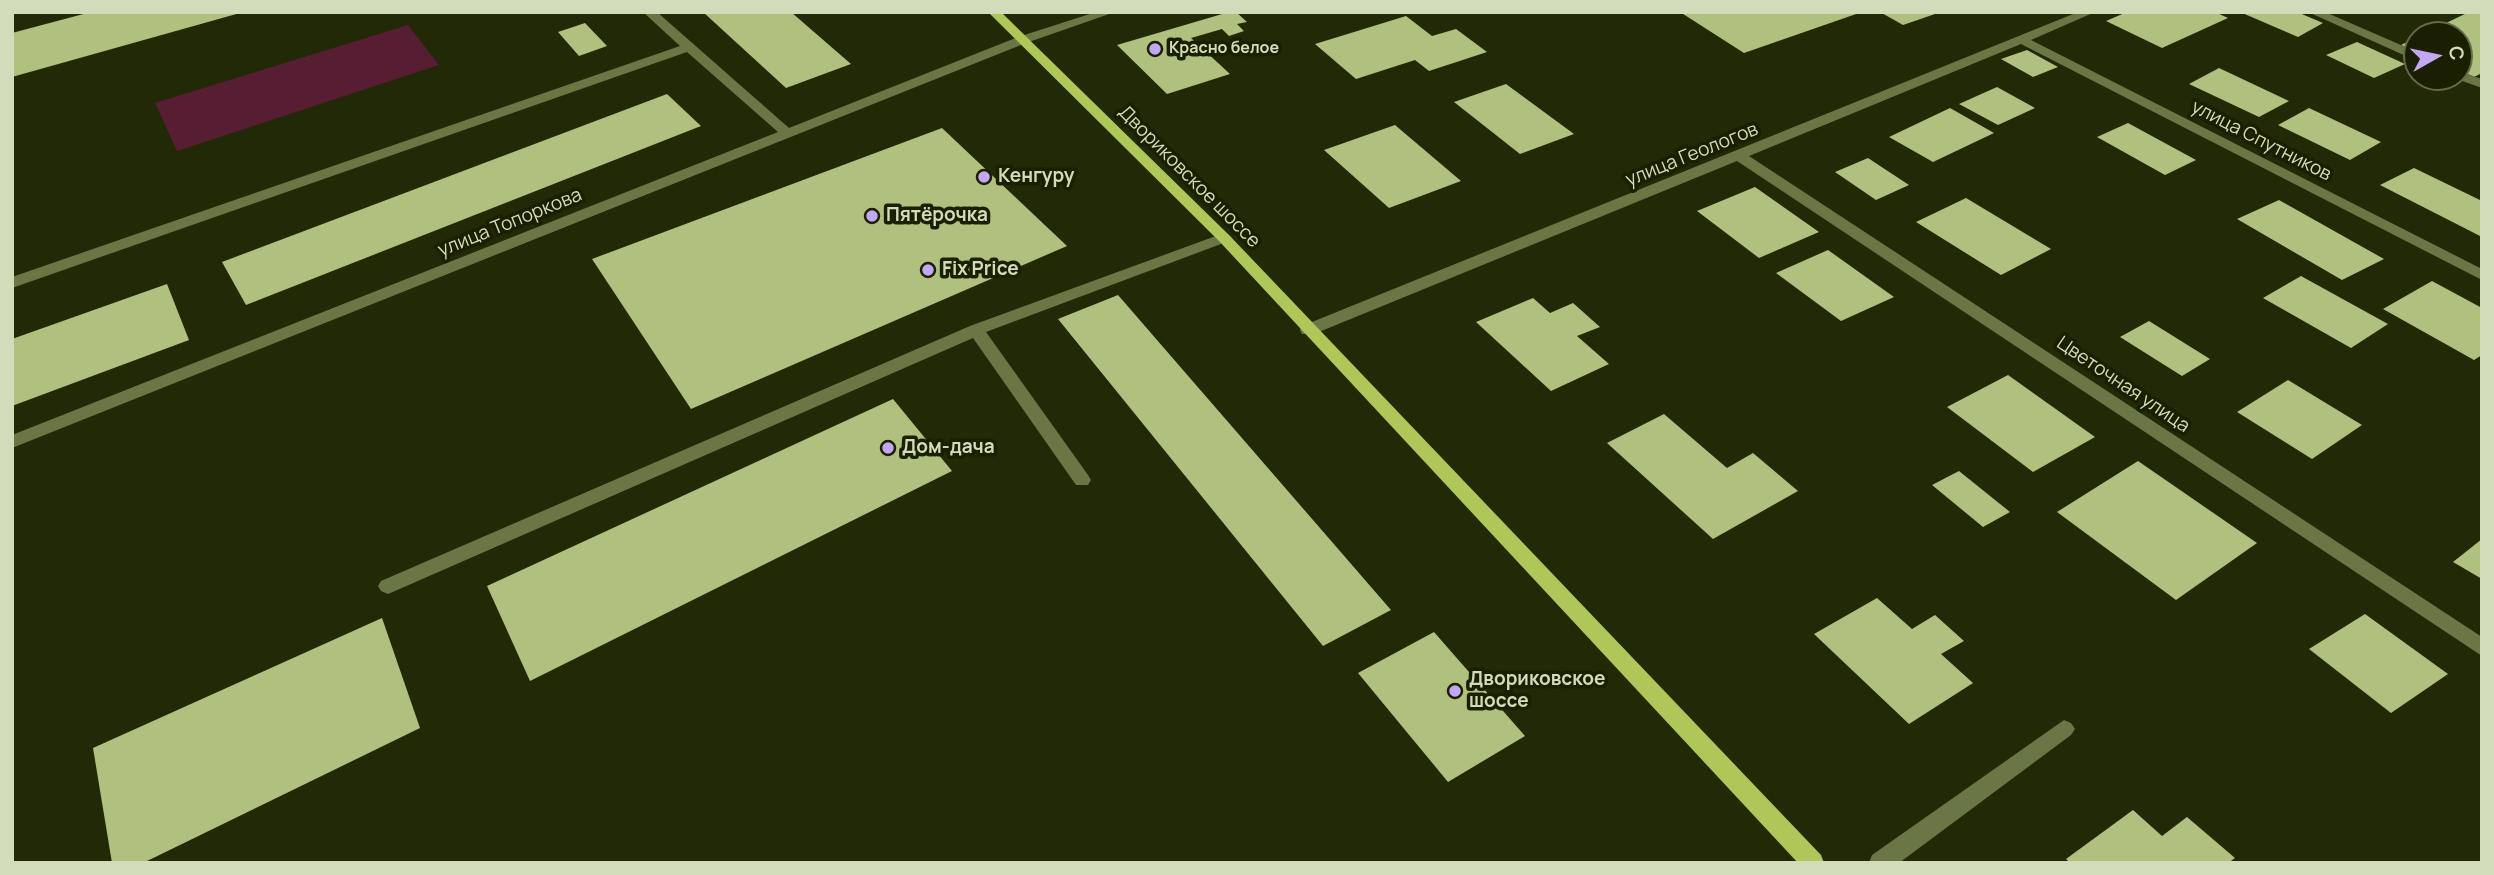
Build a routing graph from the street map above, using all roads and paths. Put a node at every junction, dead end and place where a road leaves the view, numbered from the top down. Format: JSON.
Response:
{"nodes":[{"id":1,"x":649,"y":12,"type":"edge"},
{"id":2,"x":994,"y":12,"type":"edge"},
{"id":3,"x":1109,"y":12,"type":"edge"},
{"id":4,"x":2089,"y":12,"type":"edge"},
{"id":5,"x":2314,"y":12,"type":"edge"},
{"id":6,"x":1022,"y":40,"type":"junction"},
{"id":7,"x":2022,"y":40,"type":"junction"},
{"id":8,"x":689,"y":47,"type":"junction"},
{"id":9,"x":2403,"y":51,"type":"edge"},
{"id":10,"x":787,"y":133,"type":"junction"},
{"id":11,"x":1741,"y":157,"type":"junction"},
{"id":12,"x":1224,"y":238,"type":"junction"},
{"id":13,"x":2482,"y":275,"type":"edge"},
{"id":14,"x":12,"y":283,"type":"edge"},
{"id":15,"x":976,"y":330,"type":"junction"},
{"id":16,"x":1308,"y":330,"type":"junction"},
{"id":17,"x":12,"y":442,"type":"edge"},
{"id":18,"x":1082,"y":481,"type":"dead end"},
{"id":19,"x":388,"y":586,"type":"dead end"},
{"id":20,"x":2482,"y":648,"type":"edge"},
{"id":21,"x":2064,"y":729,"type":"dead end"},
{"id":22,"x":1813,"y":863,"type":"edge"},
{"id":23,"x":1880,"y":863,"type":"edge"}],
"edges":[{"from":1,"to":8,"type":"street"},
{"from":2,"to":6,"type":"main road","name":"Двориковское шоссе"},
{"from":3,"to":6,"type":"street","name":"улица Топоркова"},
{"from":4,"to":7,"type":"street","name":"улица Геологов"},
{"from":5,"to":9,"type":"street"},
{"from":6,"to":10,"type":"street","name":"улица Топоркова"},
{"from":6,"to":12,"type":"main road","name":"Двориковское шоссе"},
{"from":7,"to":11,"type":"street","name":"улица Геологов"},
{"from":7,"to":13,"type":"street","name":"улица Спутников"},
{"from":8,"to":10,"type":"street"},
{"from":8,"to":14,"type":"street"},
{"from":10,"to":17,"type":"street","name":"улица Топоркова"},
{"from":11,"to":16,"type":"street","name":"улица Геологов"},
{"from":11,"to":20,"type":"street","name":"Цветочная улица"},
{"from":12,"to":15,"type":"street"},
{"from":12,"to":16,"type":"main road","name":"Двориковское шоссе"},
{"from":15,"to":18,"type":"street"},
{"from":15,"to":19,"type":"street"},
{"from":16,"to":22,"type":"main road","name":"Двориковское шоссе"},
{"from":21,"to":23,"type":"street"}]}
